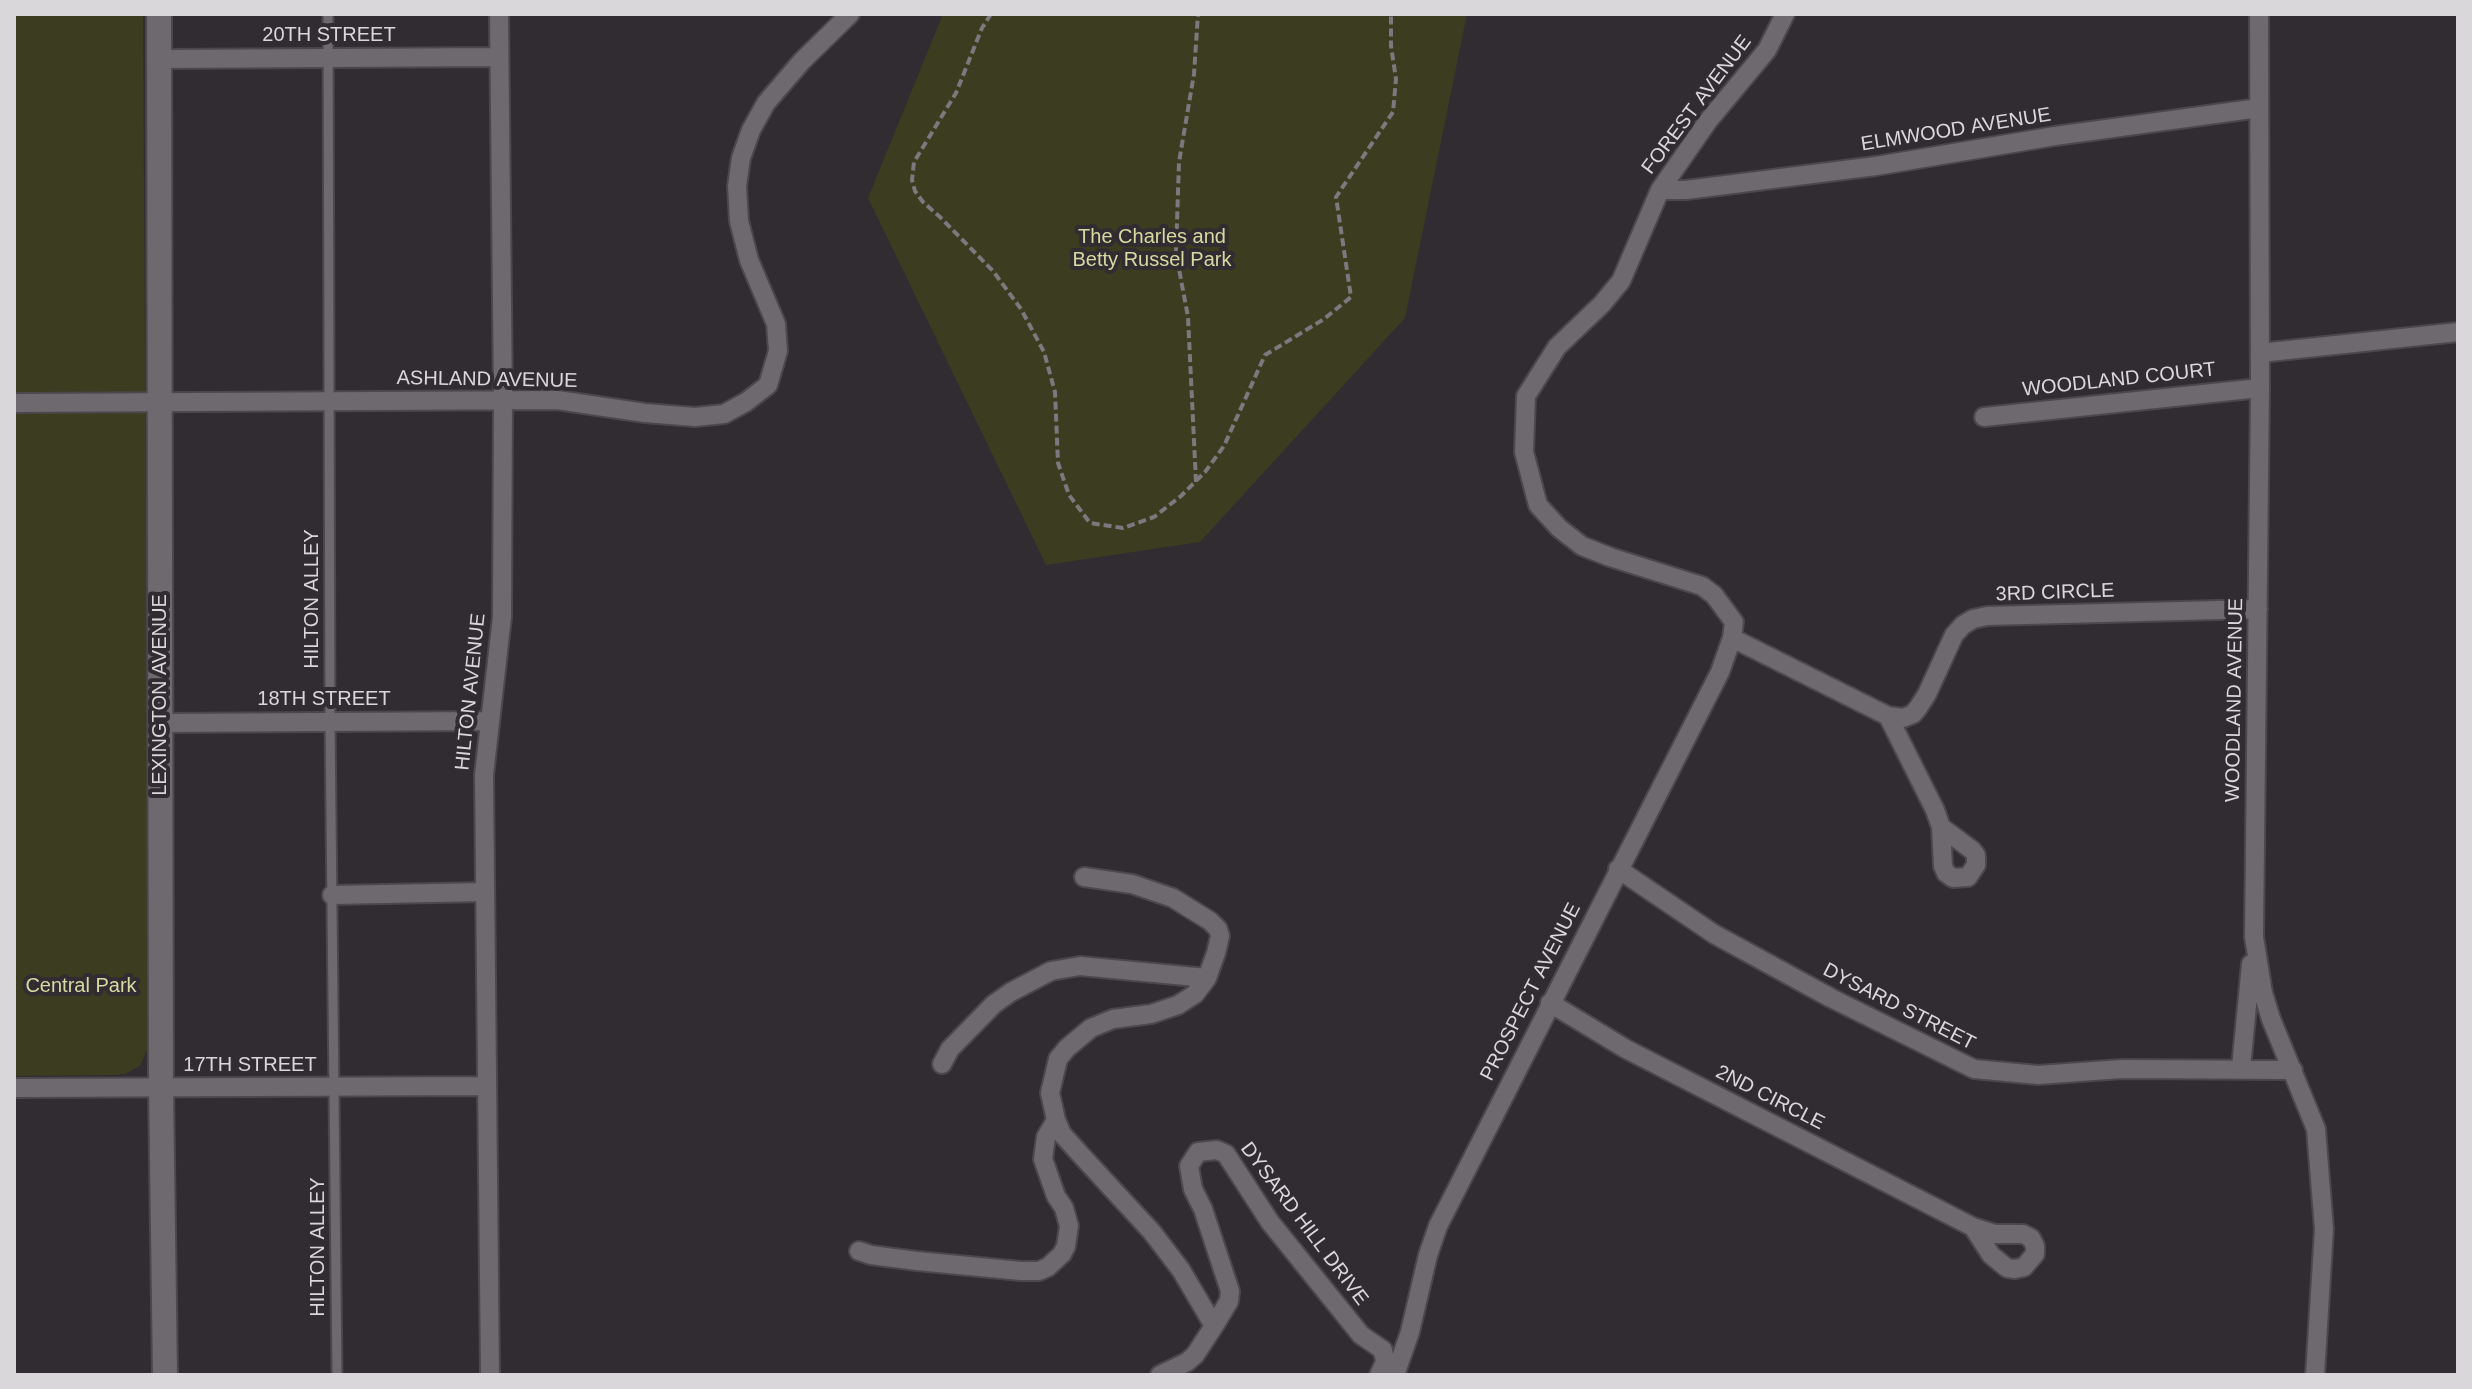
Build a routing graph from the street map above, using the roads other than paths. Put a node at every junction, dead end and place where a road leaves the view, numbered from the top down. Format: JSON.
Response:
{"nodes":[{"id":1,"x":159,"y":14,"type":"edge"},
{"id":2,"x":328,"y":14,"type":"edge"},
{"id":3,"x":499,"y":14,"type":"edge"},
{"id":4,"x":850,"y":14,"type":"edge"},
{"id":5,"x":1785,"y":14,"type":"edge"},
{"id":6,"x":2259,"y":14,"type":"edge"},
{"id":7,"x":329,"y":57,"type":"junction"},
{"id":8,"x":499,"y":57,"type":"junction"},
{"id":9,"x":159,"y":59,"type":"junction"},
{"id":10,"x":2259,"y":108,"type":"junction"},
{"id":11,"x":1660,"y":190,"type":"junction"},
{"id":12,"x":2458,"y":332,"type":"edge"},
{"id":13,"x":2260,"y":353,"type":"junction"},
{"id":14,"x":2260,"y":388,"type":"junction"},
{"id":15,"x":330,"y":399,"type":"junction"},
{"id":16,"x":503,"y":400,"type":"junction"},
{"id":17,"x":160,"y":402,"type":"junction"},
{"id":18,"x":14,"y":403,"type":"edge"},
{"id":19,"x":1984,"y":417,"type":"dead end"},
{"id":20,"x":2258,"y":609,"type":"junction"},
{"id":21,"x":1732,"y":638,"type":"junction"},
{"id":22,"x":1888,"y":716,"type":"junction"},
{"id":23,"x":330,"y":721,"type":"junction"},
{"id":24,"x":488,"y":721,"type":"junction"},
{"id":25,"x":160,"y":723,"type":"junction"},
{"id":26,"x":1941,"y":827,"type":"dead end"},
{"id":27,"x":1618,"y":869,"type":"junction"},
{"id":28,"x":1084,"y":877,"type":"dead end"},
{"id":29,"x":485,"y":892,"type":"junction"},
{"id":30,"x":332,"y":895,"type":"junction"},
{"id":31,"x":2254,"y":937,"type":"junction"},
{"id":32,"x":1207,"y":978,"type":"junction"},
{"id":33,"x":1550,"y":1003,"type":"junction"},
{"id":34,"x":942,"y":1064,"type":"dead end"},
{"id":35,"x":2241,"y":1068,"type":"junction"},
{"id":36,"x":2293,"y":1070,"type":"junction"},
{"id":37,"x":161,"y":1086,"type":"junction"},
{"id":38,"x":486,"y":1086,"type":"junction"},
{"id":39,"x":14,"y":1088,"type":"edge"},
{"id":40,"x":335,"y":1088,"type":"junction"},
{"id":41,"x":1056,"y":1120,"type":"junction"},
{"id":42,"x":1973,"y":1227,"type":"dead end"},
{"id":43,"x":859,"y":1251,"type":"dead end"},
{"id":44,"x":1214,"y":1326,"type":"junction"},
{"id":45,"x":165,"y":1375,"type":"edge"},
{"id":46,"x":337,"y":1375,"type":"edge"},
{"id":47,"x":490,"y":1375,"type":"edge"},
{"id":48,"x":1160,"y":1375,"type":"edge"},
{"id":49,"x":1379,"y":1375,"type":"edge"},
{"id":50,"x":1395,"y":1375,"type":"edge"},
{"id":51,"x":2315,"y":1375,"type":"edge"}],
"edges":[{"from":1,"to":9,"type":"street","name":"LEXINGTON AVENUE"},
{"from":2,"to":7,"type":"lane","name":"HILTON ALLEY"},
{"from":3,"to":8,"type":"street","name":"HILTON AVENUE"},
{"from":4,"to":16,"type":"street","name":"ASHLAND AVENUE"},
{"from":5,"to":11,"type":"street","name":"FOREST AVENUE"},
{"from":6,"to":10,"type":"street","name":"WOODLAND AVENUE"},
{"from":7,"to":8,"type":"street","name":"20TH STREET"},
{"from":7,"to":9,"type":"street","name":"20TH STREET"},
{"from":7,"to":15,"type":"lane","name":"HILTON ALLEY"},
{"from":8,"to":16,"type":"street","name":"HILTON AVENUE"},
{"from":9,"to":17,"type":"street","name":"LEXINGTON AVENUE"},
{"from":10,"to":11,"type":"street","name":"ELMWOOD AVENUE"},
{"from":10,"to":13,"type":"street","name":"WOODLAND AVENUE"},
{"from":11,"to":21,"type":"street","name":"FOREST AVENUE"},
{"from":12,"to":13,"type":"street"},
{"from":13,"to":14,"type":"street","name":"WOODLAND AVENUE"},
{"from":14,"to":19,"type":"street","name":"WOODLAND COURT"},
{"from":14,"to":20,"type":"street","name":"WOODLAND AVENUE"},
{"from":15,"to":16,"type":"street","name":"ASHLAND AVENUE"},
{"from":15,"to":17,"type":"street","name":"ASHLAND AVENUE"},
{"from":15,"to":23,"type":"lane","name":"HILTON ALLEY"},
{"from":16,"to":24,"type":"street","name":"HILTON AVENUE"},
{"from":17,"to":18,"type":"street","name":"ASHLAND AVENUE"},
{"from":17,"to":25,"type":"street","name":"LEXINGTON AVENUE"},
{"from":20,"to":22,"type":"street","name":"3RD CIRCLE"},
{"from":20,"to":31,"type":"street","name":"WOODLAND AVENUE"},
{"from":21,"to":22,"type":"street"},
{"from":21,"to":27,"type":"street","name":"PROSPECT AVENUE"},
{"from":22,"to":26,"type":"street"},
{"from":23,"to":24,"type":"street","name":"18TH STREET"},
{"from":23,"to":25,"type":"street","name":"18TH STREET"},
{"from":23,"to":30,"type":"lane","name":"HILTON ALLEY"},
{"from":24,"to":29,"type":"street","name":"HILTON AVENUE"},
{"from":25,"to":37,"type":"street","name":"LEXINGTON AVENUE"},
{"from":27,"to":33,"type":"street","name":"PROSPECT AVENUE"},
{"from":27,"to":35,"type":"street","name":"DYSARD STREET"},
{"from":28,"to":32,"type":"street"},
{"from":29,"to":30,"type":"street"},
{"from":29,"to":38,"type":"street","name":"HILTON AVENUE"},
{"from":30,"to":40,"type":"lane","name":"HILTON ALLEY"},
{"from":31,"to":35,"type":"street"},
{"from":31,"to":36,"type":"street","name":"WOODLAND AVENUE"},
{"from":32,"to":34,"type":"street"},
{"from":32,"to":41,"type":"street"},
{"from":33,"to":42,"type":"street","name":"2ND CIRCLE"},
{"from":33,"to":50,"type":"street","name":"PROSPECT AVENUE"},
{"from":35,"to":36,"type":"street","name":"DYSARD STREET"},
{"from":36,"to":51,"type":"street","name":"WOODLAND AVENUE"},
{"from":37,"to":39,"type":"street","name":"17TH STREET"},
{"from":37,"to":40,"type":"street","name":"17TH STREET"},
{"from":37,"to":45,"type":"street","name":"LEXINGTON AVENUE"},
{"from":38,"to":40,"type":"street","name":"17TH STREET"},
{"from":38,"to":47,"type":"street","name":"HILTON AVENUE"},
{"from":40,"to":46,"type":"lane","name":"HILTON ALLEY"},
{"from":41,"to":43,"type":"street"},
{"from":41,"to":44,"type":"street"},
{"from":44,"to":48,"type":"street","name":"DYSARD HILL DRIVE"},
{"from":44,"to":49,"type":"street","name":"DYSARD HILL DRIVE"}]}
